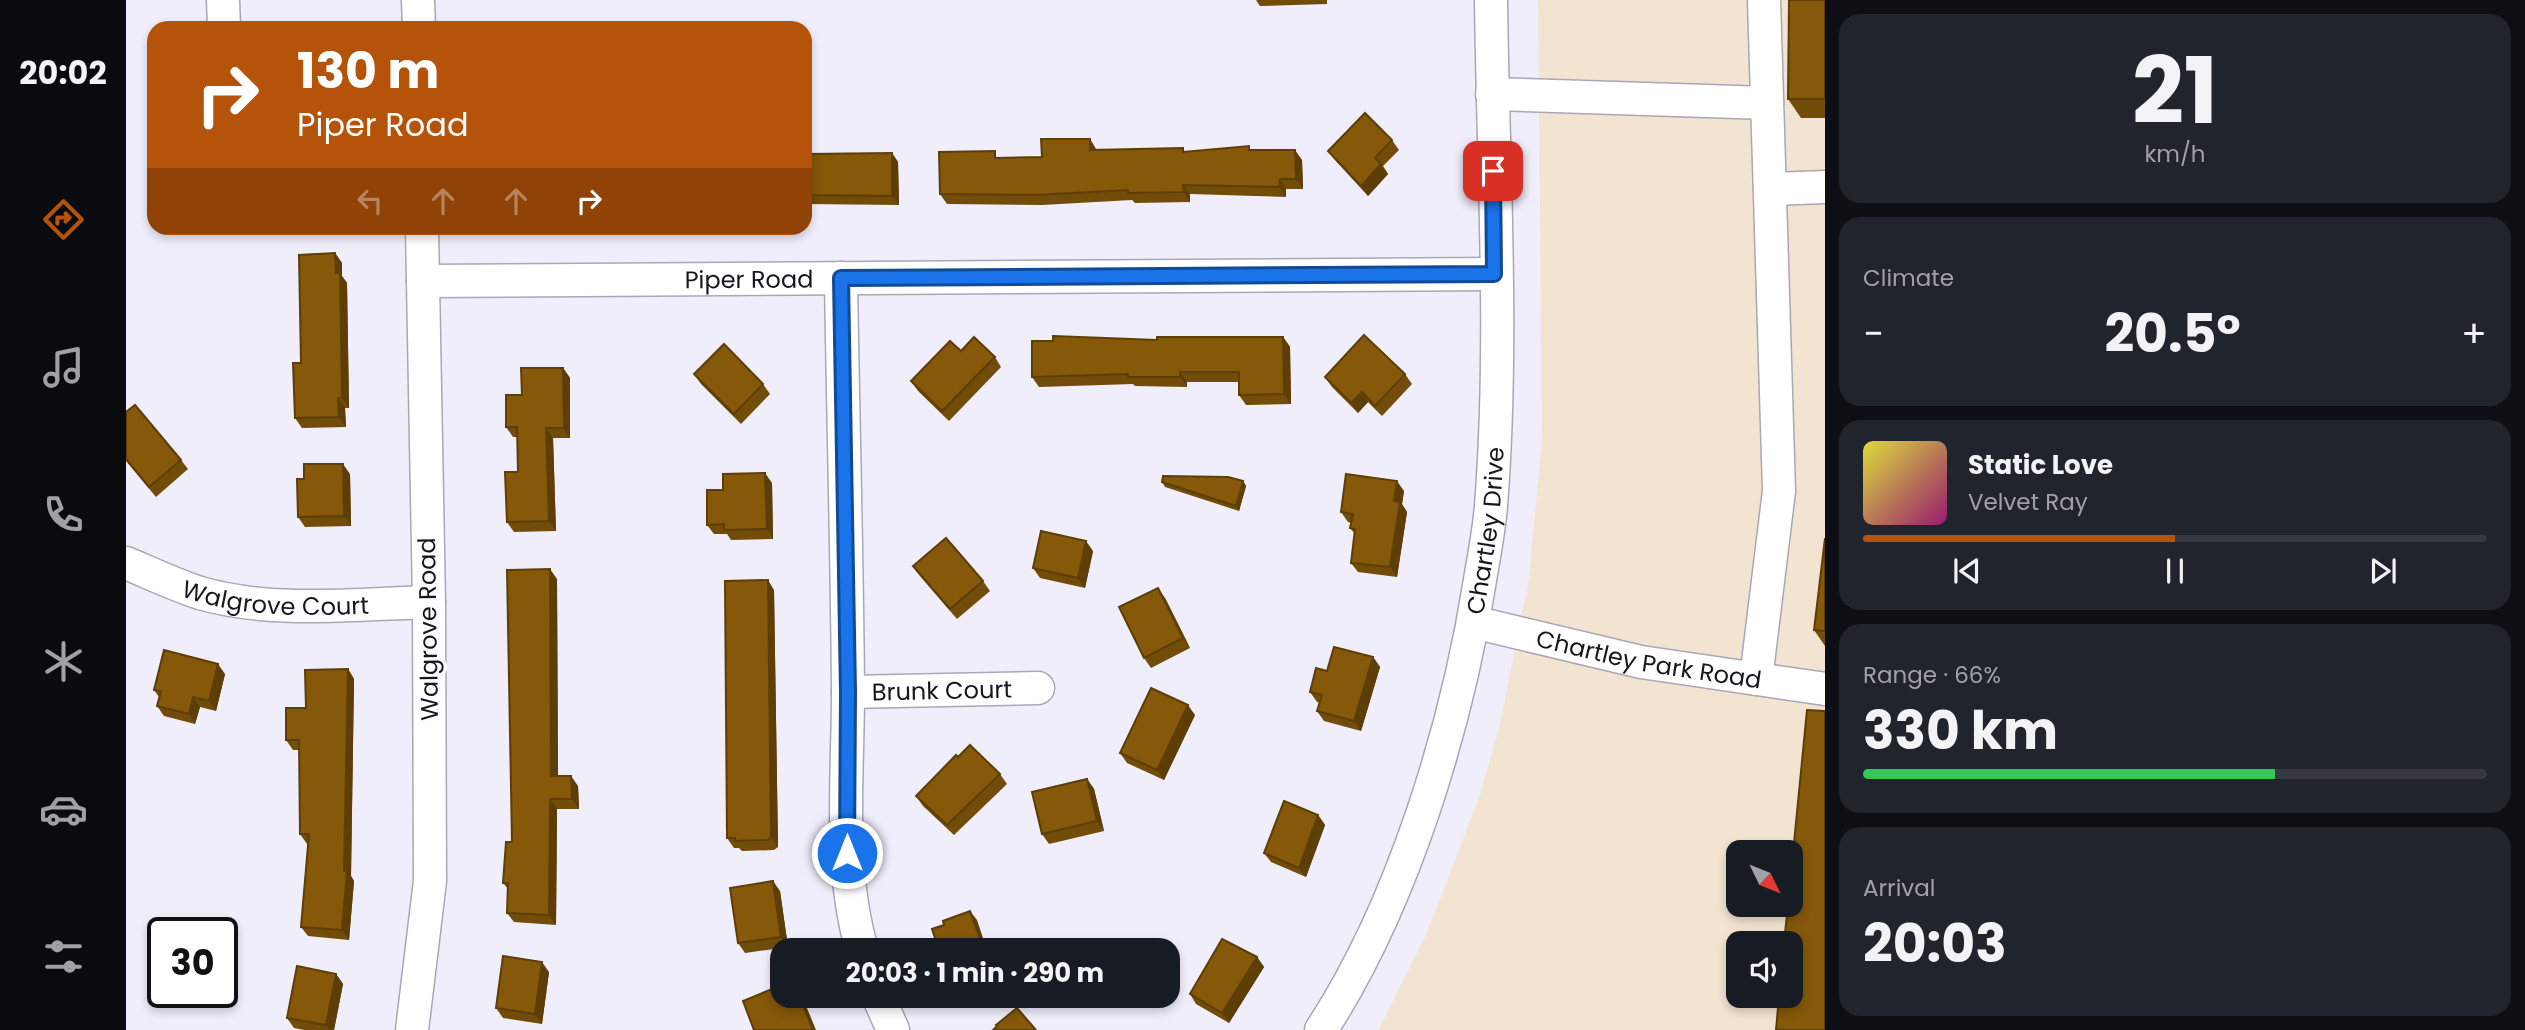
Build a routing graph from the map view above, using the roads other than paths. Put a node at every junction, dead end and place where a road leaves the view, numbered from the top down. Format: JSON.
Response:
{"nodes":[{"id":1,"x":223,"y":0,"type":"edge"},
{"id":2,"x":418,"y":0,"type":"edge"},
{"id":3,"x":1491,"y":0,"type":"edge"},
{"id":4,"x":1764,"y":0,"type":"edge"},
{"id":5,"x":224,"y":21,"type":"edge"},
{"id":6,"x":419,"y":21,"type":"edge"},
{"id":7,"x":1492,"y":94,"type":"junction"},
{"id":8,"x":1767,"y":103,"type":"junction"},
{"id":9,"x":1825,"y":187,"type":"edge"},
{"id":10,"x":1770,"y":189,"type":"junction"},
{"id":11,"x":422,"y":235,"type":"edge"},
{"id":12,"x":1494,"y":274,"type":"junction"},
{"id":13,"x":841,"y":278,"type":"junction"},
{"id":14,"x":423,"y":281,"type":"junction"},
{"id":15,"x":126,"y":563,"type":"edge"},
{"id":16,"x":429,"y":602,"type":"junction"},
{"id":17,"x":1473,"y":622,"type":"junction"},
{"id":18,"x":1756,"y":680,"type":"junction"},
{"id":19,"x":1038,"y":688,"type":"dead end"},
{"id":20,"x":1825,"y":689,"type":"edge"},
{"id":21,"x":848,"y":692,"type":"junction"},
{"id":22,"x":859,"y":938,"type":"edge"},
{"id":23,"x":883,"y":1008,"type":"edge"},
{"id":24,"x":412,"y":1030,"type":"edge"},
{"id":25,"x":893,"y":1030,"type":"edge"},
{"id":26,"x":1321,"y":1030,"type":"edge"}],
"edges":[{"from":1,"to":5,"type":"street"},
{"from":2,"to":6,"type":"street"},
{"from":3,"to":7,"type":"street","name":"Chartley Drive"},
{"from":4,"to":8,"type":"street"},
{"from":7,"to":8,"type":"street"},
{"from":7,"to":12,"type":"street","name":"Chartley Drive"},
{"from":8,"to":10,"type":"street"},
{"from":9,"to":10,"type":"street"},
{"from":10,"to":18,"type":"street"},
{"from":11,"to":14,"type":"street","name":"Walgrove Road"},
{"from":12,"to":13,"type":"street","name":"Piper Road"},
{"from":12,"to":17,"type":"street","name":"Chartley Drive"},
{"from":13,"to":14,"type":"street","name":"Piper Road"},
{"from":13,"to":21,"type":"street"},
{"from":14,"to":16,"type":"street","name":"Walgrove Road"},
{"from":15,"to":16,"type":"street","name":"Walgrove Court"},
{"from":16,"to":24,"type":"street","name":"Walgrove Road"},
{"from":17,"to":18,"type":"street","name":"Chartley Park Road"},
{"from":17,"to":26,"type":"street","name":"Chartley Drive"},
{"from":18,"to":20,"type":"street","name":"Chartley Park Road"},
{"from":19,"to":21,"type":"street","name":"Brunk Court"},
{"from":21,"to":22,"type":"street"},
{"from":23,"to":25,"type":"street"}]}
